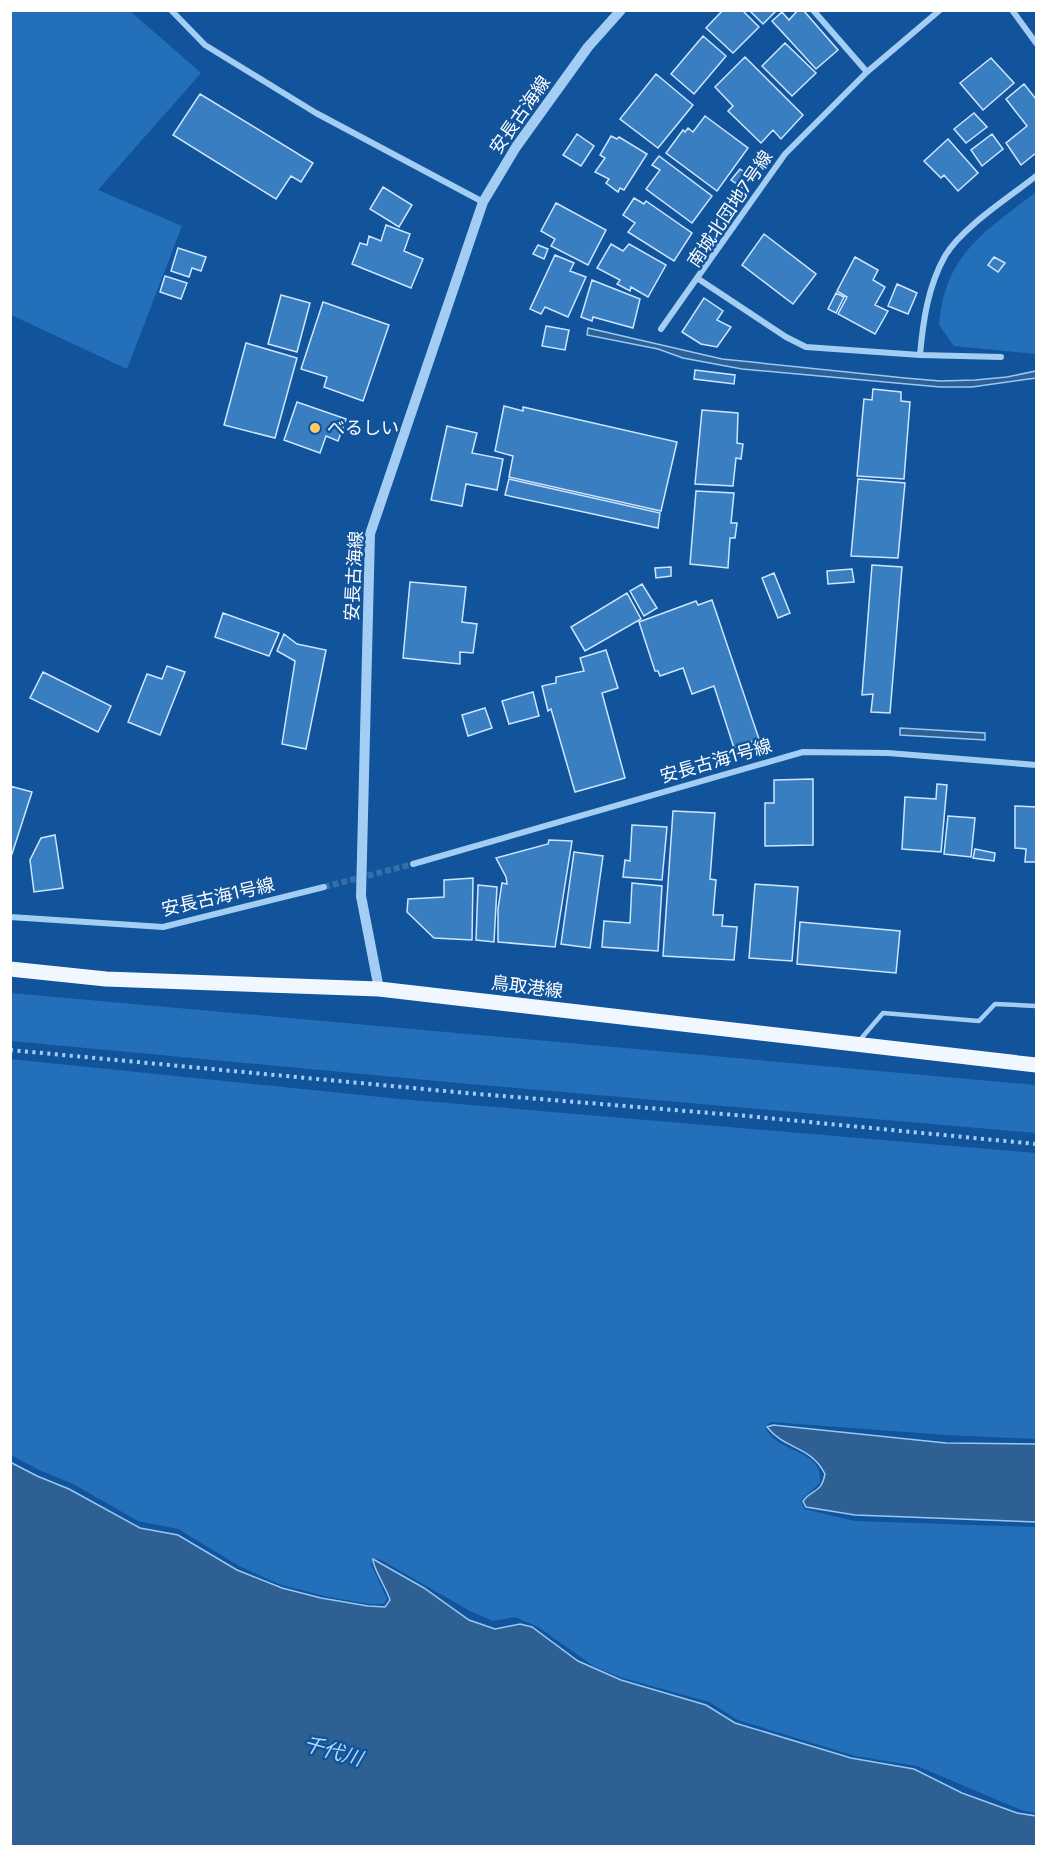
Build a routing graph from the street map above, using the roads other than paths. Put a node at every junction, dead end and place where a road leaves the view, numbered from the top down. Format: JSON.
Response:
{"nodes":[{"id":1,"x":171,"y":10,"type":"edge"},
{"id":2,"x":621,"y":10,"type":"edge"},
{"id":3,"x":813,"y":10,"type":"edge"},
{"id":4,"x":940,"y":10,"type":"edge"},
{"id":5,"x":1012,"y":10,"type":"edge"},
{"id":6,"x":1036,"y":43,"type":"edge"},
{"id":7,"x":867,"y":72,"type":"junction"},
{"id":8,"x":1036,"y":176,"type":"edge"},
{"id":9,"x":483,"y":202,"type":"junction"},
{"id":10,"x":697,"y":278,"type":"junction"},
{"id":11,"x":661,"y":329,"type":"dead end"},
{"id":12,"x":920,"y":355,"type":"junction"},
{"id":13,"x":1001,"y":357,"type":"dead end"},
{"id":14,"x":1036,"y":765,"type":"edge"},
{"id":15,"x":413,"y":864,"type":"tunnel mouth"},
{"id":16,"x":324,"y":887,"type":"tunnel mouth"},
{"id":17,"x":10,"y":917,"type":"edge"},
{"id":18,"x":10,"y":969,"type":"edge"},
{"id":19,"x":379,"y":989,"type":"junction"},
{"id":20,"x":1036,"y":1006,"type":"edge"},
{"id":21,"x":855,"y":1045,"type":"junction"},
{"id":22,"x":1036,"y":1065,"type":"edge"}],
"edges":[{"from":1,"to":9,"type":"street"},
{"from":2,"to":9,"type":"street","name":"安長古海線"},
{"from":3,"to":7,"type":"street"},
{"from":4,"to":7,"type":"street","name":"南城北団地7号線"},
{"from":5,"to":6,"type":"street"},
{"from":7,"to":10,"type":"street","name":"南城北団地7号線"},
{"from":8,"to":12,"type":"street"},
{"from":9,"to":19,"type":"street","name":"安長古海線"},
{"from":10,"to":11,"type":"street"},
{"from":10,"to":12,"type":"street","name":"南城北団地7号線"},
{"from":12,"to":13,"type":"street","name":"南城北団地7号線"},
{"from":14,"to":15,"type":"street","name":"安長古海1号線"},
{"from":16,"to":17,"type":"street","name":"安長古海1号線"},
{"from":18,"to":19,"type":"main road","name":"鳥取港線"},
{"from":19,"to":21,"type":"main road","name":"鳥取港線"},
{"from":20,"to":21,"type":"lane"},
{"from":21,"to":22,"type":"main road","name":"鳥取港線"}]}
